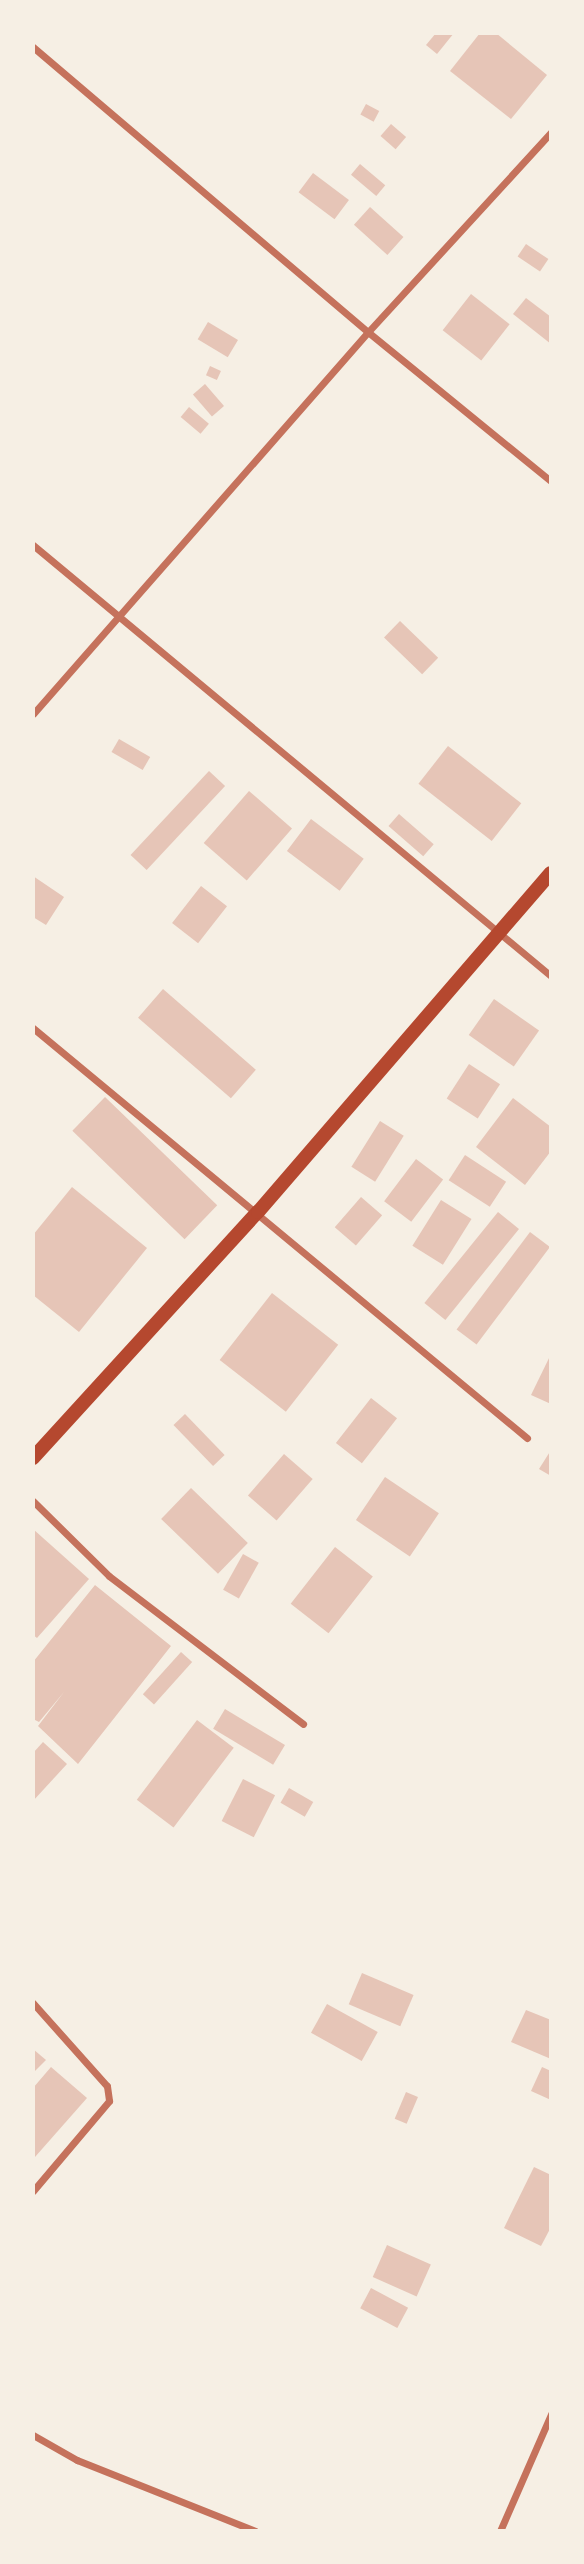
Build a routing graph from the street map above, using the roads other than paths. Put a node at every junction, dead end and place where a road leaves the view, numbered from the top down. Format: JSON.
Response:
{"nodes":[{"id":1,"x":33,"y":47,"type":"edge"},
{"id":2,"x":551,"y":132,"type":"edge"},
{"id":3,"x":368,"y":332,"type":"junction"},
{"id":4,"x":551,"y":481,"type":"edge"},
{"id":5,"x":33,"y":545,"type":"edge"},
{"id":6,"x":118,"y":615,"type":"junction"},
{"id":7,"x":33,"y":714,"type":"edge"},
{"id":8,"x":551,"y":873,"type":"edge"},
{"id":9,"x":498,"y":929,"type":"junction"},
{"id":10,"x":551,"y":976,"type":"edge"},
{"id":11,"x":33,"y":1028,"type":"edge"},
{"id":12,"x":258,"y":1212,"type":"junction"},
{"id":13,"x":527,"y":1438,"type":"dead end"},
{"id":14,"x":33,"y":1458,"type":"edge"},
{"id":15,"x":33,"y":1501,"type":"edge"},
{"id":16,"x":303,"y":1724,"type":"dead end"},
{"id":17,"x":33,"y":2003,"type":"edge"},
{"id":18,"x":33,"y":2191,"type":"edge"},
{"id":19,"x":551,"y":2414,"type":"edge"},
{"id":20,"x":33,"y":2435,"type":"edge"},
{"id":21,"x":255,"y":2531,"type":"edge"},
{"id":22,"x":500,"y":2531,"type":"edge"}],
"edges":[{"from":1,"to":3,"type":"street"},
{"from":2,"to":3,"type":"street"},
{"from":3,"to":4,"type":"street"},
{"from":3,"to":6,"type":"street"},
{"from":5,"to":6,"type":"street"},
{"from":6,"to":7,"type":"street"},
{"from":6,"to":9,"type":"street"},
{"from":8,"to":9,"type":"main road"},
{"from":9,"to":10,"type":"street"},
{"from":9,"to":12,"type":"main road"},
{"from":11,"to":12,"type":"street"},
{"from":12,"to":13,"type":"street"},
{"from":12,"to":14,"type":"main road"},
{"from":15,"to":16,"type":"street"},
{"from":17,"to":18,"type":"street"},
{"from":19,"to":22,"type":"street"},
{"from":20,"to":21,"type":"street"}]}
